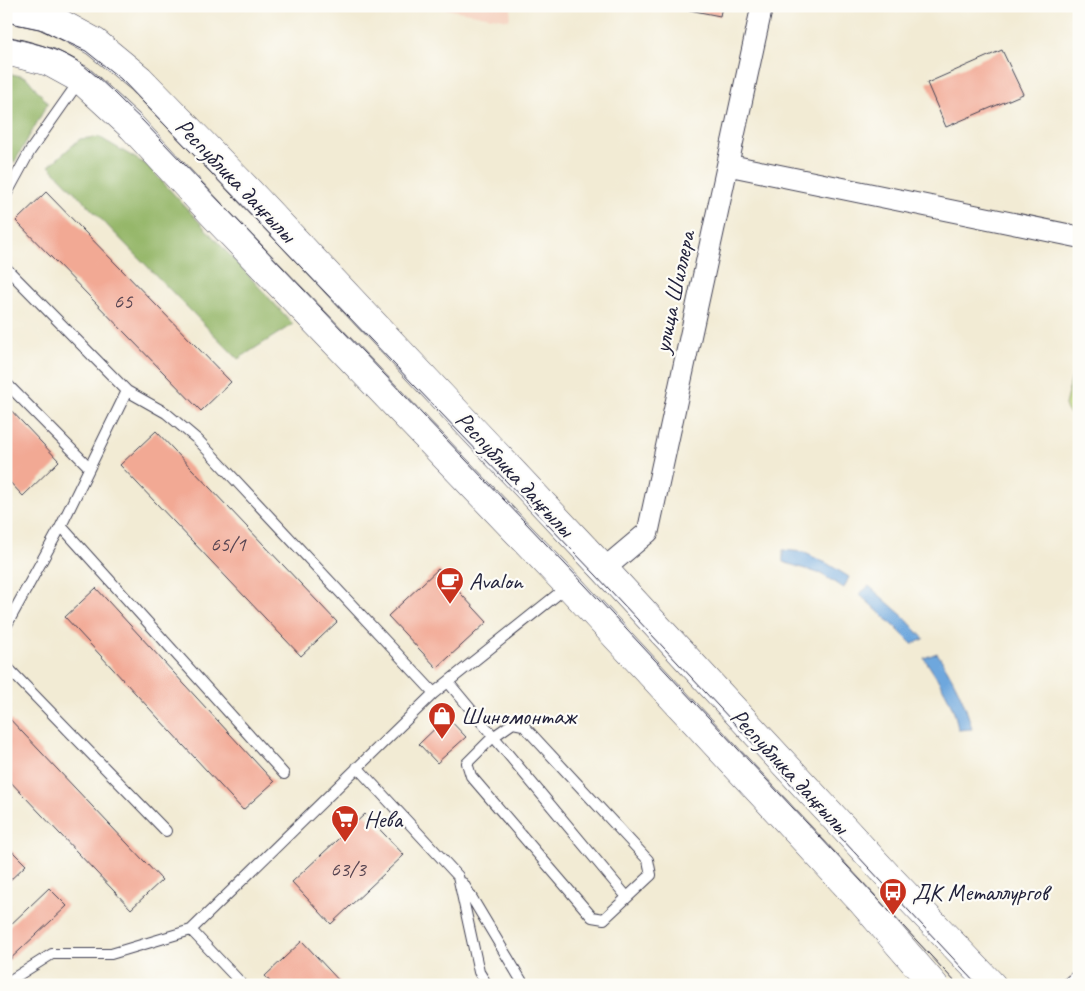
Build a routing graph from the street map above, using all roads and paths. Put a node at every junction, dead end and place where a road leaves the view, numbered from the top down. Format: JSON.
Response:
{"nodes":[{"id":1,"x":762,"y":6,"type":"edge"},
{"id":2,"x":6,"y":8,"type":"edge"},
{"id":3,"x":6,"y":51,"type":"edge"},
{"id":4,"x":80,"y":79,"type":"junction"},
{"id":5,"x":728,"y":165,"type":"junction"},
{"id":6,"x":6,"y":195,"type":"edge"},
{"id":7,"x":1079,"y":237,"type":"edge"},
{"id":8,"x":6,"y":268,"type":"edge"},
{"id":9,"x":6,"y":382,"type":"edge"},
{"id":10,"x":127,"y":391,"type":"junction"},
{"id":11,"x":89,"y":466,"type":"junction"},
{"id":12,"x":61,"y":526,"type":"junction"},
{"id":13,"x":604,"y":569,"type":"junction"},
{"id":14,"x":568,"y":586,"type":"junction"},
{"id":15,"x":6,"y":626,"type":"edge"},
{"id":16,"x":6,"y":666,"type":"edge"},
{"id":17,"x":448,"y":682,"type":"junction"},
{"id":18,"x":434,"y":694,"type":"junction"},
{"id":19,"x":492,"y":737,"type":"junction"},
{"id":20,"x":357,"y":767,"type":"junction"},
{"id":21,"x":284,"y":774,"type":"dead end"},
{"id":22,"x":166,"y":831,"type":"dead end"},
{"id":23,"x":458,"y":876,"type":"junction"},
{"id":24,"x":627,"y":897,"type":"junction"},
{"id":25,"x":191,"y":930,"type":"junction"},
{"id":26,"x":1079,"y":981,"type":"edge"},
{"id":27,"x":6,"y":983,"type":"edge"},
{"id":28,"x":243,"y":985,"type":"edge"},
{"id":29,"x":487,"y":985,"type":"edge"},
{"id":30,"x":524,"y":985,"type":"edge"},
{"id":31,"x":934,"y":985,"type":"edge"},
{"id":32,"x":992,"y":985,"type":"edge"},
{"id":33,"x":1074,"y":985,"type":"edge"}],
"edges":[{"from":1,"to":5,"type":"street","name":"улица Шиллера"},
{"from":2,"to":13,"type":"main road","name":"Республика даңғылы"},
{"from":3,"to":4,"type":"main road","name":"Республика даңғылы"},
{"from":4,"to":6,"type":"lane"},
{"from":4,"to":14,"type":"main road","name":"Республика даңғылы"},
{"from":5,"to":7,"type":"street"},
{"from":5,"to":13,"type":"street","name":"улица Шиллера"},
{"from":8,"to":10,"type":"lane"},
{"from":9,"to":11,"type":"lane"},
{"from":10,"to":11,"type":"lane"},
{"from":10,"to":18,"type":"lane"},
{"from":11,"to":12,"type":"lane"},
{"from":12,"to":15,"type":"lane"},
{"from":12,"to":21,"type":"lane"},
{"from":13,"to":32,"type":"main road","name":"Республика даңғылы"},
{"from":14,"to":17,"type":"lane"},
{"from":14,"to":31,"type":"main road","name":"Республика даңғылы"},
{"from":16,"to":22,"type":"lane"},
{"from":17,"to":18,"type":"lane"},
{"from":17,"to":19,"type":"lane"},
{"from":18,"to":20,"type":"lane"},
{"from":19,"to":24,"type":"lane"},
{"from":19,"to":24,"type":"lane"},
{"from":19,"to":24,"type":"lane"},
{"from":20,"to":23,"type":"lane"},
{"from":20,"to":25,"type":"lane"},
{"from":23,"to":29,"type":"lane"},
{"from":23,"to":30,"type":"lane"},
{"from":25,"to":27,"type":"lane"},
{"from":25,"to":28,"type":"lane"},
{"from":26,"to":33,"type":"street"}]}
